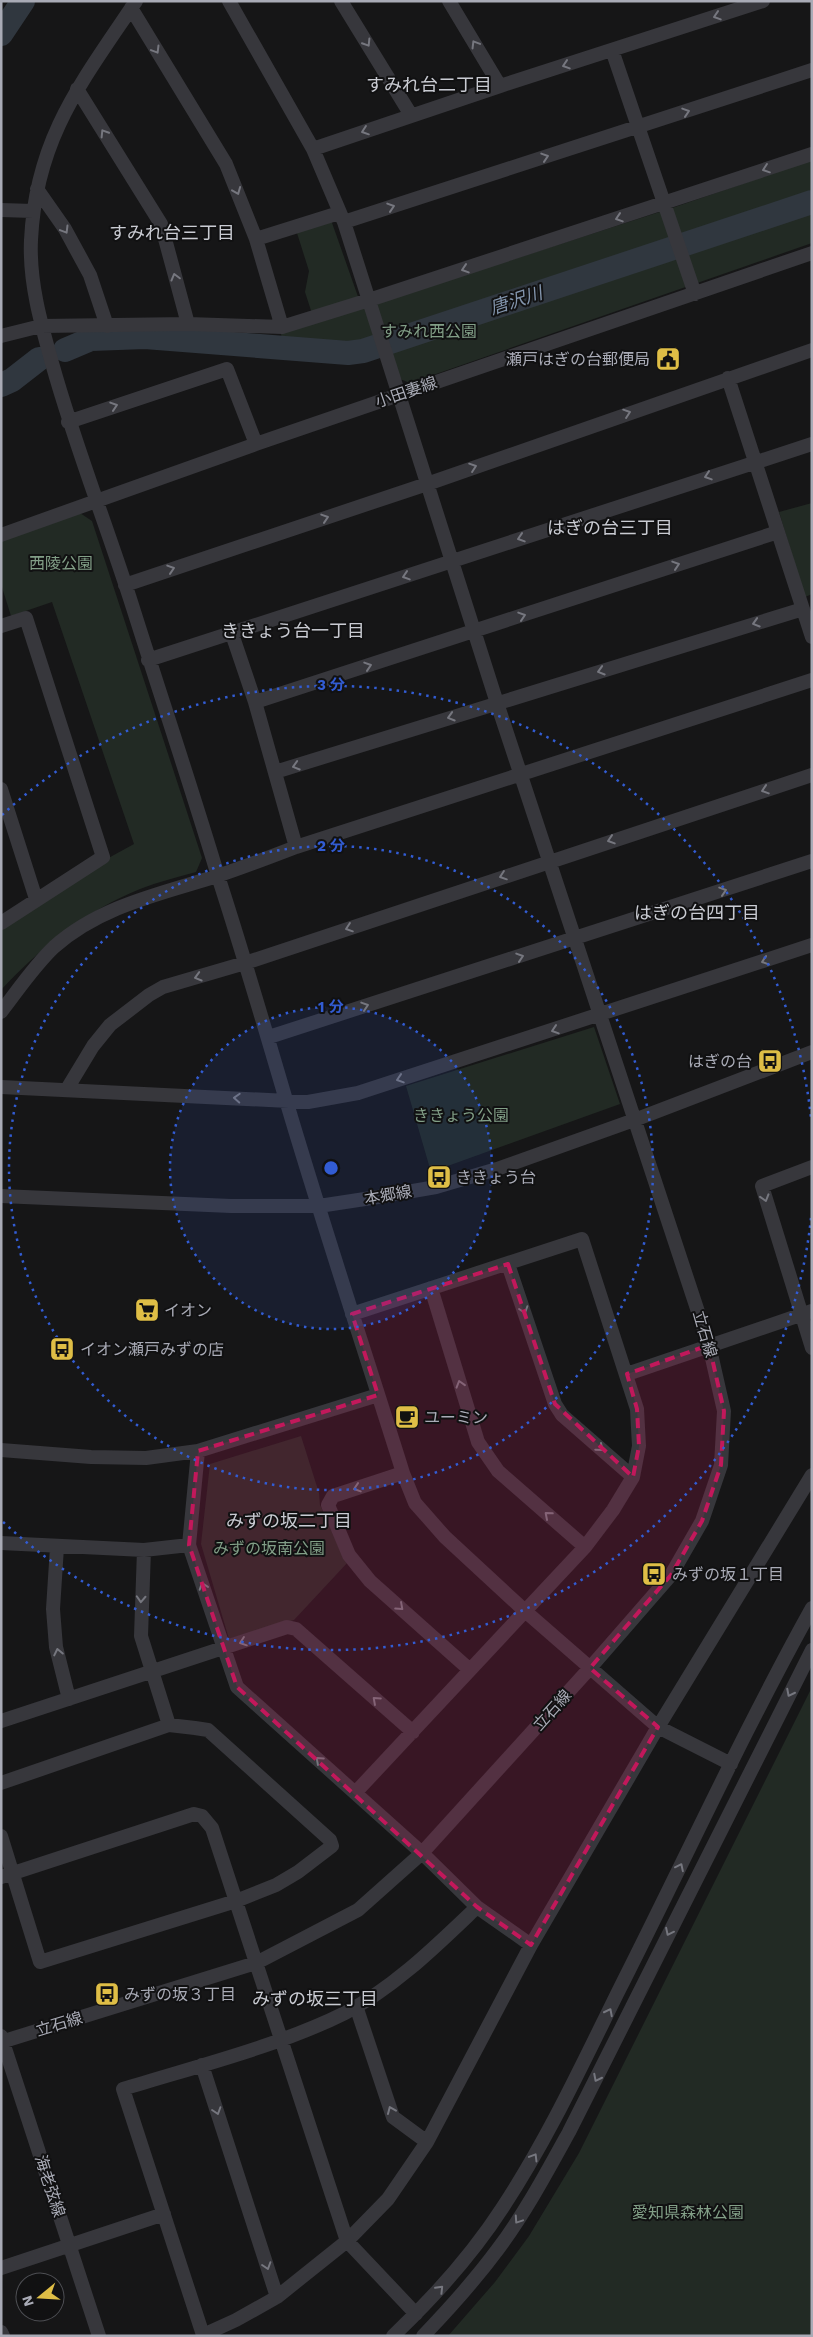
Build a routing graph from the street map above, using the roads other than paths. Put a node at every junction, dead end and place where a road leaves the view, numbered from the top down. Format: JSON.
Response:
{"nodes":[{"id":1,"x":229,"y":1,"type":"edge"},
{"id":2,"x":341,"y":1,"type":"edge"},
{"id":3,"x":449,"y":1,"type":"edge"},
{"id":4,"x":763,"y":1,"type":"edge"},
{"id":5,"x":133,"y":5,"type":"edge"},
{"id":6,"x":612,"y":50,"type":"junction"},
{"id":7,"x":812,"y":70,"type":"edge"},
{"id":8,"x":500,"y":86,"type":"junction"},
{"id":9,"x":77,"y":89,"type":"junction"},
{"id":10,"x":411,"y":115,"type":"junction"},
{"id":11,"x":639,"y":127,"type":"junction"},
{"id":12,"x":313,"y":149,"type":"junction"},
{"id":13,"x":812,"y":154,"type":"edge"},
{"id":14,"x":37,"y":189,"type":"junction"},
{"id":15,"x":665,"y":203,"type":"junction"},
{"id":16,"x":1,"y":210,"type":"edge"},
{"id":17,"x":33,"y":211,"type":"junction"},
{"id":18,"x":342,"y":218,"type":"junction"},
{"id":19,"x":256,"y":239,"type":"junction"},
{"id":20,"x":812,"y":253,"type":"edge"},
{"id":21,"x":695,"y":294,"type":"junction"},
{"id":22,"x":369,"y":300,"type":"junction"},
{"id":23,"x":188,"y":324,"type":"junction"},
{"id":24,"x":42,"y":326,"type":"junction"},
{"id":25,"x":107,"y":326,"type":"junction"},
{"id":26,"x":282,"y":327,"type":"junction"},
{"id":27,"x":1,"y":336,"type":"edge"},
{"id":28,"x":812,"y":350,"type":"edge"},
{"id":29,"x":728,"y":378,"type":"junction"},
{"id":30,"x":400,"y":394,"type":"junction"},
{"id":31,"x":68,"y":422,"type":"junction"},
{"id":32,"x":256,"y":444,"type":"junction"},
{"id":33,"x":812,"y":444,"type":"edge"},
{"id":34,"x":755,"y":461,"type":"junction"},
{"id":35,"x":427,"y":484,"type":"junction"},
{"id":36,"x":97,"y":502,"type":"junction"},
{"id":37,"x":778,"y":532,"type":"junction"},
{"id":38,"x":1,"y":536,"type":"edge"},
{"id":39,"x":452,"y":561,"type":"junction"},
{"id":40,"x":125,"y":584,"type":"junction"},
{"id":41,"x":803,"y":609,"type":"junction"},
{"id":42,"x":1,"y":626,"type":"edge"},
{"id":43,"x":476,"y":631,"type":"junction"},
{"id":44,"x":232,"y":634,"type":"junction"},
{"id":45,"x":812,"y":637,"type":"edge"},
{"id":46,"x":148,"y":660,"type":"junction"},
{"id":47,"x":812,"y":680,"type":"edge"},
{"id":48,"x":255,"y":702,"type":"junction"},
{"id":49,"x":498,"y":703,"type":"junction"},
{"id":50,"x":275,"y":772,"type":"junction"},
{"id":51,"x":521,"y":774,"type":"junction"},
{"id":52,"x":812,"y":775,"type":"edge"},
{"id":53,"x":1,"y":790,"type":"edge"},
{"id":54,"x":296,"y":848,"type":"junction"},
{"id":55,"x":549,"y":861,"type":"junction"},
{"id":56,"x":812,"y":861,"type":"edge"},
{"id":57,"x":218,"y":875,"type":"junction"},
{"id":58,"x":36,"y":899,"type":"junction"},
{"id":59,"x":1,"y":922,"type":"edge"},
{"id":60,"x":577,"y":939,"type":"junction"},
{"id":61,"x":812,"y":945,"type":"edge"},
{"id":62,"x":245,"y":963,"type":"junction"},
{"id":63,"x":1,"y":1012,"type":"edge"},
{"id":64,"x":601,"y":1015,"type":"junction"},
{"id":65,"x":269,"y":1037,"type":"junction"},
{"id":66,"x":812,"y":1052,"type":"edge"},
{"id":67,"x":1,"y":1087,"type":"edge"},
{"id":68,"x":67,"y":1089,"type":"junction"},
{"id":69,"x":286,"y":1100,"type":"junction"},
{"id":70,"x":636,"y":1119,"type":"junction"},
{"id":71,"x":812,"y":1167,"type":"edge"},
{"id":72,"x":1,"y":1196,"type":"edge"},
{"id":73,"x":319,"y":1206,"type":"junction"},
{"id":74,"x":508,"y":1264,"type":"junction"},
{"id":75,"x":431,"y":1288,"type":"junction"},
{"id":76,"x":806,"y":1312,"type":"edge"},
{"id":77,"x":352,"y":1314,"type":"junction"},
{"id":78,"x":710,"y":1345,"type":"junction"},
{"id":79,"x":812,"y":1348,"type":"edge"},
{"id":80,"x":627,"y":1374,"type":"junction"},
{"id":81,"x":378,"y":1396,"type":"junction"},
{"id":82,"x":1,"y":1450,"type":"edge"},
{"id":83,"x":198,"y":1451,"type":"junction"},
{"id":84,"x":403,"y":1473,"type":"junction"},
{"id":85,"x":812,"y":1475,"type":"edge"},
{"id":86,"x":633,"y":1477,"type":"junction"},
{"id":87,"x":1,"y":1543,"type":"edge"},
{"id":88,"x":188,"y":1545,"type":"junction"},
{"id":89,"x":57,"y":1547,"type":"junction"},
{"id":90,"x":585,"y":1547,"type":"junction"},
{"id":91,"x":144,"y":1550,"type":"junction"},
{"id":92,"x":812,"y":1608,"type":"edge"},
{"id":93,"x":525,"y":1611,"type":"junction"},
{"id":94,"x":224,"y":1649,"type":"junction"},
{"id":95,"x":812,"y":1650,"type":"edge"},
{"id":96,"x":590,"y":1668,"type":"junction"},
{"id":97,"x":470,"y":1670,"type":"junction"},
{"id":98,"x":152,"y":1673,"type":"junction"},
{"id":99,"x":69,"y":1699,"type":"junction"},
{"id":100,"x":1,"y":1721,"type":"edge"},
{"id":101,"x":169,"y":1725,"type":"junction"},
{"id":102,"x":658,"y":1727,"type":"junction"},
{"id":103,"x":413,"y":1732,"type":"junction"},
{"id":104,"x":731,"y":1764,"type":"junction"},
{"id":105,"x":1,"y":1783,"type":"edge"},
{"id":106,"x":355,"y":1793,"type":"junction"},
{"id":107,"x":1,"y":1836,"type":"edge"},
{"id":108,"x":422,"y":1853,"type":"junction"},
{"id":109,"x":7,"y":1875,"type":"edge"},
{"id":110,"x":236,"y":1901,"type":"junction"},
{"id":111,"x":477,"y":1906,"type":"junction"},
{"id":112,"x":530,"y":1945,"type":"junction"},
{"id":113,"x":256,"y":1963,"type":"junction"},
{"id":114,"x":356,"y":2006,"type":"junction"},
{"id":115,"x":282,"y":2038,"type":"junction"},
{"id":116,"x":2,"y":2040,"type":"edge"},
{"id":117,"x":202,"y":2065,"type":"junction"},
{"id":118,"x":427,"y":2142,"type":"junction"},
{"id":119,"x":164,"y":2214,"type":"junction"},
{"id":120,"x":347,"y":2241,"type":"junction"},
{"id":121,"x":69,"y":2246,"type":"junction"},
{"id":122,"x":1,"y":2268,"type":"edge"},
{"id":123,"x":277,"y":2297,"type":"junction"},
{"id":124,"x":416,"y":2314,"type":"junction"},
{"id":125,"x":1,"y":2332,"type":"edge"},
{"id":126,"x":3,"y":2336,"type":"edge"},
{"id":127,"x":99,"y":2336,"type":"edge"},
{"id":128,"x":393,"y":2336,"type":"edge"},
{"id":129,"x":424,"y":2336,"type":"edge"}],
"edges":[{"from":1,"to":12,"type":"street","name":"立石線"},
{"from":2,"to":10,"type":"street","one_way":true},
{"from":8,"to":3,"type":"street","one_way":true},
{"from":4,"to":6,"type":"street","one_way":true},
{"from":5,"to":9,"type":"street"},
{"from":5,"to":19,"type":"street","one_way":true},
{"from":6,"to":8,"type":"street","one_way":true},
{"from":6,"to":11,"type":"street"},
{"from":11,"to":7,"type":"street","one_way":true},
{"from":8,"to":10,"type":"street"},
{"from":9,"to":14,"type":"street"},
{"from":23,"to":9,"type":"street","one_way":true},
{"from":10,"to":12,"type":"street","one_way":true},
{"from":11,"to":15,"type":"street"},
{"from":18,"to":11,"type":"street","one_way":true},
{"from":12,"to":18,"type":"street","name":"立石線"},
{"from":13,"to":15,"type":"street","one_way":true},
{"from":14,"to":17,"type":"street"},
{"from":14,"to":25,"type":"street","one_way":true},
{"from":15,"to":21,"type":"street"},
{"from":15,"to":22,"type":"street","one_way":true},
{"from":16,"to":17,"type":"street"},
{"from":17,"to":24,"type":"street"},
{"from":18,"to":19,"type":"street"},
{"from":18,"to":22,"type":"street","name":"立石線"},
{"from":19,"to":26,"type":"street"},
{"from":20,"to":21,"type":"street","name":"小田妻線"},
{"from":21,"to":30,"type":"street","name":"小田妻線"},
{"from":22,"to":26,"type":"street"},
{"from":22,"to":30,"type":"street","name":"立石線"},
{"from":23,"to":25,"type":"street"},
{"from":23,"to":26,"type":"street"},
{"from":24,"to":25,"type":"street"},
{"from":24,"to":27,"type":"street"},
{"from":24,"to":31,"type":"street"},
{"from":28,"to":29,"type":"street"},
{"from":29,"to":34,"type":"street"},
{"from":35,"to":29,"type":"street","one_way":true},
{"from":30,"to":32,"type":"street","name":"小田妻線"},
{"from":30,"to":35,"type":"street","name":"立石線"},
{"from":31,"to":32,"type":"street","one_way":true},
{"from":31,"to":36,"type":"street"},
{"from":32,"to":36,"type":"street","name":"小田妻線"},
{"from":33,"to":34,"type":"street"},
{"from":34,"to":37,"type":"street"},
{"from":34,"to":39,"type":"street","one_way":true},
{"from":35,"to":39,"type":"street","name":"立石線"},
{"from":40,"to":35,"type":"street","one_way":true},
{"from":36,"to":38,"type":"street","name":"小田妻線"},
{"from":36,"to":40,"type":"street"},
{"from":37,"to":41,"type":"street"},
{"from":43,"to":37,"type":"street","one_way":true},
{"from":39,"to":43,"type":"street","name":"立石線"},
{"from":39,"to":44,"type":"street","one_way":true},
{"from":40,"to":46,"type":"street"},
{"from":41,"to":45,"type":"street"},
{"from":41,"to":49,"type":"street","one_way":true},
{"from":42,"to":58,"type":"street"},
{"from":48,"to":43,"type":"street","one_way":true},
{"from":43,"to":49,"type":"street","name":"立石線"},
{"from":44,"to":46,"type":"street"},
{"from":44,"to":48,"type":"street"},
{"from":46,"to":57,"type":"street"},
{"from":47,"to":51,"type":"street"},
{"from":48,"to":50,"type":"street"},
{"from":49,"to":50,"type":"street","one_way":true},
{"from":49,"to":51,"type":"street","name":"立石線"},
{"from":50,"to":54,"type":"street"},
{"from":51,"to":54,"type":"street"},
{"from":51,"to":55,"type":"street","name":"立石線"},
{"from":52,"to":55,"type":"street","one_way":true},
{"from":53,"to":58,"type":"street"},
{"from":54,"to":57,"type":"street"},
{"from":55,"to":60,"type":"street","name":"立石線"},
{"from":55,"to":62,"type":"street","one_way":true},
{"from":60,"to":56,"type":"street","one_way":true},
{"from":57,"to":62,"type":"street"},
{"from":57,"to":63,"type":"street"},
{"from":58,"to":59,"type":"street"},
{"from":60,"to":64,"type":"street","name":"立石線"},
{"from":65,"to":60,"type":"street","one_way":true},
{"from":61,"to":64,"type":"street","one_way":true},
{"from":62,"to":65,"type":"street"},
{"from":62,"to":68,"type":"street","one_way":true},
{"from":64,"to":69,"type":"street","one_way":true},
{"from":64,"to":70,"type":"street","name":"立石線"},
{"from":65,"to":69,"type":"street"},
{"from":66,"to":70,"type":"street","name":"本郷線"},
{"from":67,"to":68,"type":"street"},
{"from":69,"to":68,"type":"street","one_way":true},
{"from":69,"to":73,"type":"street"},
{"from":70,"to":73,"type":"street","name":"本郷線"},
{"from":70,"to":78,"type":"street","name":"立石線"},
{"from":71,"to":76,"type":"street","one_way":true},
{"from":72,"to":73,"type":"street","name":"本郷線"},
{"from":73,"to":77,"type":"street"},
{"from":74,"to":75,"type":"street"},
{"from":74,"to":80,"type":"street"},
{"from":74,"to":86,"type":"street","one_way":true},
{"from":75,"to":77,"type":"street"},
{"from":90,"to":75,"type":"street","one_way":true},
{"from":76,"to":78,"type":"street"},
{"from":76,"to":79,"type":"street"},
{"from":77,"to":81,"type":"street"},
{"from":78,"to":80,"type":"street"},
{"from":78,"to":96,"type":"street","name":"立石線"},
{"from":80,"to":86,"type":"street"},
{"from":81,"to":83,"type":"street"},
{"from":81,"to":84,"type":"street"},
{"from":82,"to":83,"type":"street"},
{"from":83,"to":88,"type":"street"},
{"from":84,"to":93,"type":"street"},
{"from":84,"to":97,"type":"street","one_way":true},
{"from":85,"to":102,"type":"street"},
{"from":86,"to":90,"type":"street"},
{"from":87,"to":89,"type":"street"},
{"from":88,"to":91,"type":"street"},
{"from":94,"to":88,"type":"street","one_way":true},
{"from":89,"to":91,"type":"street"},
{"from":99,"to":89,"type":"street","one_way":true},
{"from":90,"to":93,"type":"street"},
{"from":91,"to":98,"type":"street","one_way":true},
{"from":92,"to":104,"type":"street"},
{"from":93,"to":96,"type":"street"},
{"from":93,"to":97,"type":"street"},
{"from":94,"to":98,"type":"street"},
{"from":103,"to":94,"type":"street","one_way":true},
{"from":106,"to":94,"type":"street","one_way":true},
{"from":95,"to":129,"type":"street","one_way":true},
{"from":96,"to":102,"type":"street"},
{"from":96,"to":108,"type":"street","name":"立石線"},
{"from":97,"to":103,"type":"street"},
{"from":98,"to":99,"type":"street"},
{"from":98,"to":101,"type":"street"},
{"from":99,"to":100,"type":"street"},
{"from":101,"to":105,"type":"street"},
{"from":101,"to":110,"type":"street"},
{"from":102,"to":104,"type":"street"},
{"from":102,"to":112,"type":"street"},
{"from":103,"to":106,"type":"street"},
{"from":124,"to":104,"type":"street","one_way":true},
{"from":106,"to":108,"type":"street"},
{"from":107,"to":109,"type":"street"},
{"from":108,"to":111,"type":"street"},
{"from":108,"to":113,"type":"street","name":"立石線"},
{"from":109,"to":110,"type":"street"},
{"from":109,"to":110,"type":"street"},
{"from":110,"to":113,"type":"street"},
{"from":111,"to":112,"type":"street"},
{"from":111,"to":114,"type":"street"},
{"from":112,"to":118,"type":"street"},
{"from":113,"to":115,"type":"street"},
{"from":113,"to":116,"type":"street","name":"立石線"},
{"from":114,"to":115,"type":"street"},
{"from":118,"to":114,"type":"street","one_way":true},
{"from":115,"to":117,"type":"street"},
{"from":115,"to":120,"type":"street"},
{"from":116,"to":121,"type":"street","name":"海老弦線"},
{"from":117,"to":119,"type":"street"},
{"from":117,"to":123,"type":"street","one_way":true},
{"from":118,"to":120,"type":"street"},
{"from":119,"to":121,"type":"street"},
{"from":119,"to":123,"type":"street"},
{"from":120,"to":123,"type":"street"},
{"from":120,"to":124,"type":"street"},
{"from":121,"to":122,"type":"street"},
{"from":121,"to":127,"type":"street","name":"海老弦線"},
{"from":124,"to":128,"type":"street"},
{"from":125,"to":126,"type":"street"}]}
